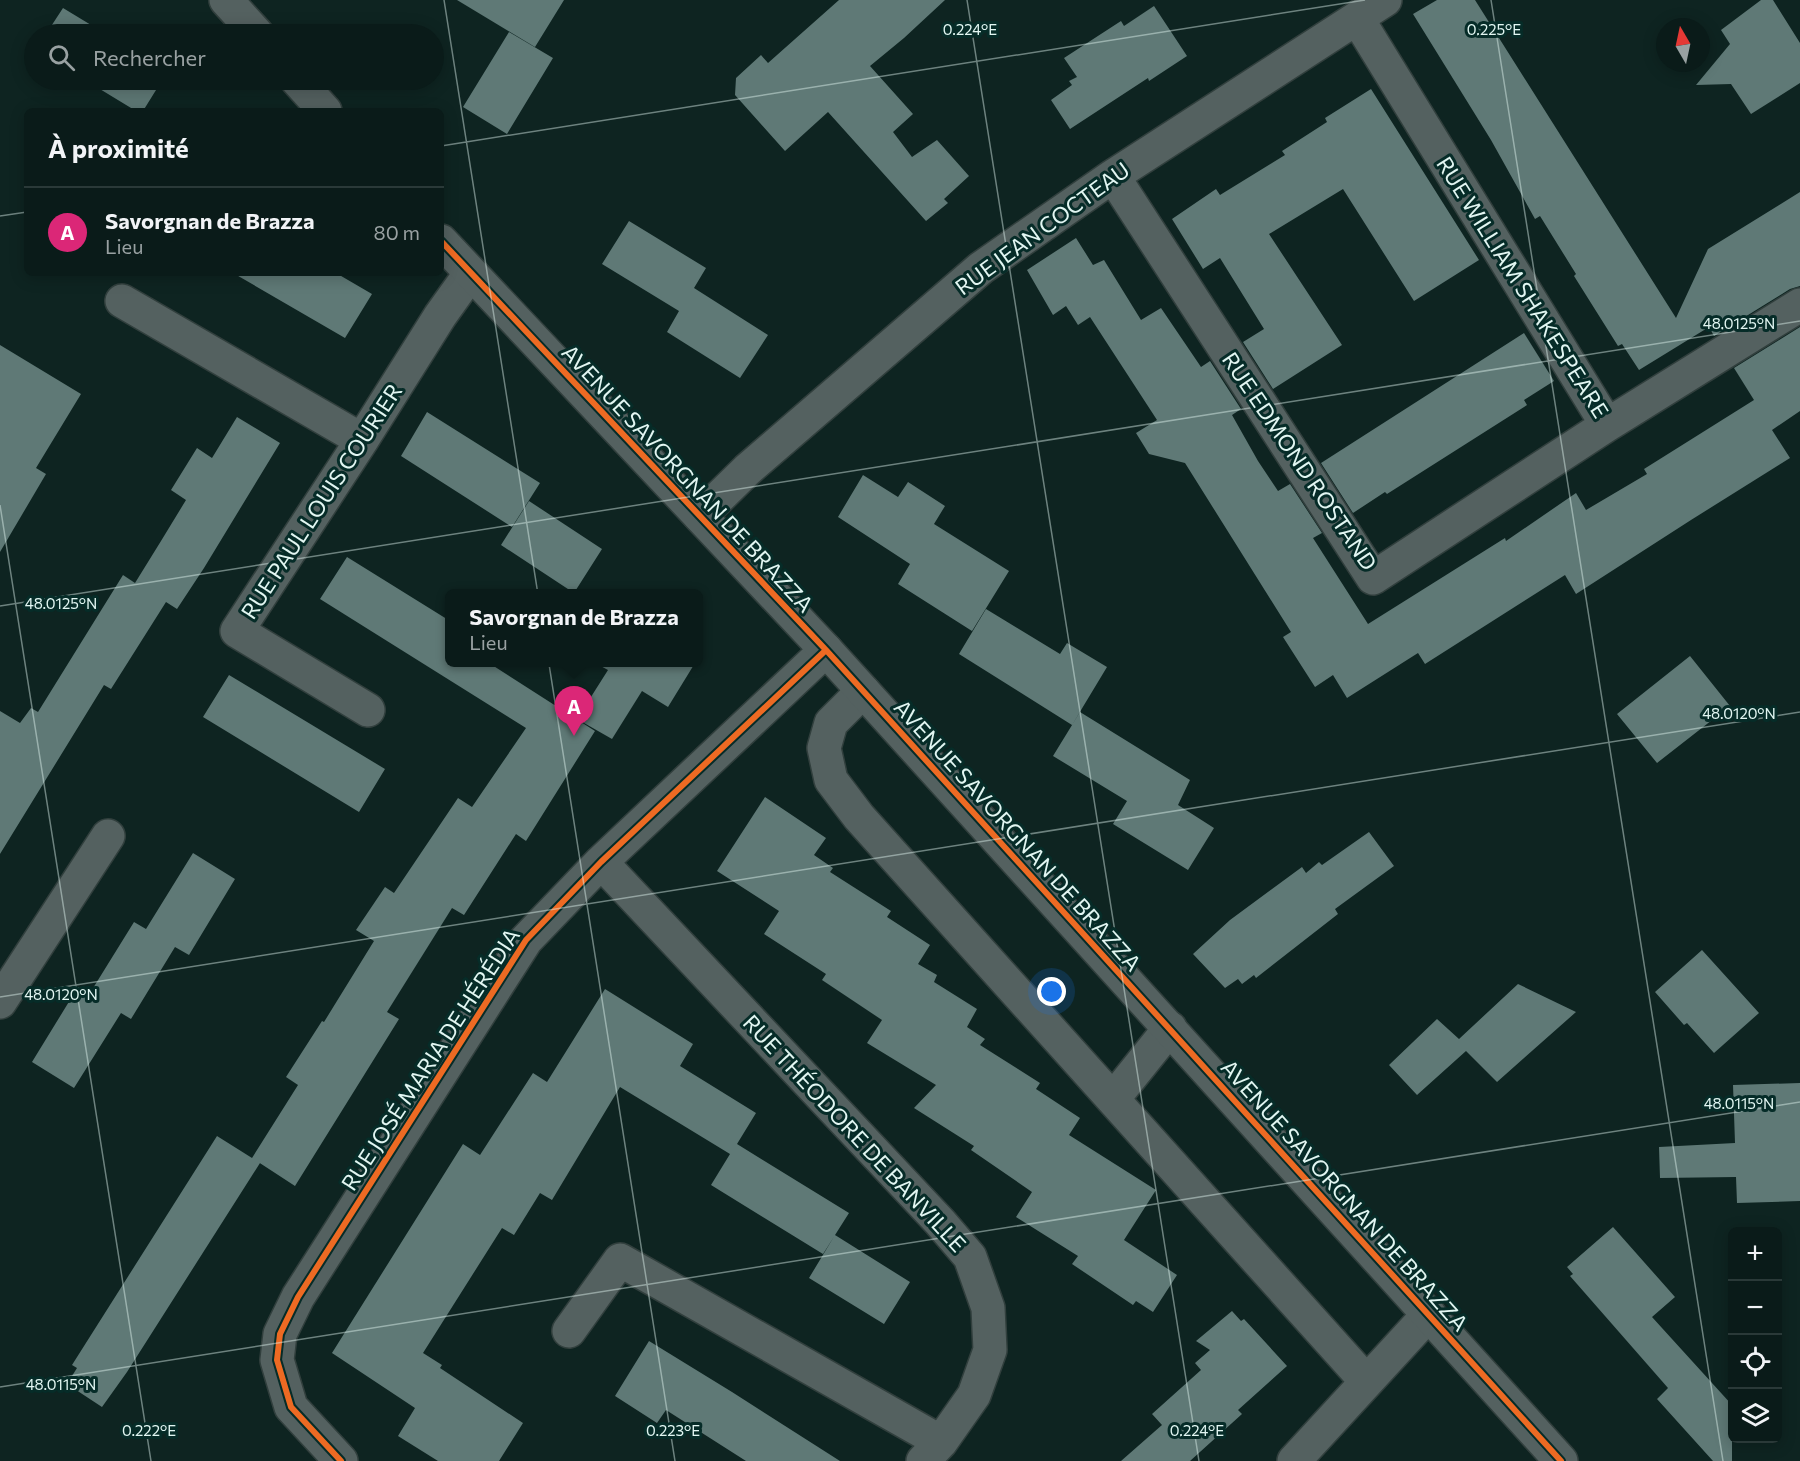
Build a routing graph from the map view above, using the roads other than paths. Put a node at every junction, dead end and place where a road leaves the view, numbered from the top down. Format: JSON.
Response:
{"nodes":[{"id":1,"x":226,"y":0,"type":"edge"},
{"id":2,"x":1385,"y":0,"type":"edge"},
{"id":3,"x":1357,"y":18,"type":"junction"},
{"id":4,"x":248,"y":24,"type":"edge"},
{"id":5,"x":306,"y":90,"type":"edge"},
{"id":6,"x":322,"y":108,"type":"edge"},
{"id":7,"x":1113,"y":176,"type":"junction"},
{"id":8,"x":444,"y":244,"type":"edge"},
{"id":9,"x":470,"y":274,"type":"junction"},
{"id":10,"x":122,"y":301,"type":"dead end"},
{"id":11,"x":1800,"y":305,"type":"edge"},
{"id":12,"x":1607,"y":425,"type":"junction"},
{"id":13,"x":362,"y":440,"type":"junction"},
{"id":14,"x":700,"y":516,"type":"junction"},
{"id":15,"x":826,"y":650,"type":"junction"},
{"id":16,"x":863,"y":691,"type":"junction"},
{"id":17,"x":368,"y":710,"type":"dead end"},
{"id":18,"x":108,"y":836,"type":"dead end"},
{"id":19,"x":601,"y":862,"type":"junction"},
{"id":20,"x":0,"y":1002,"type":"edge"},
{"id":21,"x":1170,"y":1028,"type":"junction"},
{"id":22,"x":1113,"y":1099,"type":"junction"},
{"id":23,"x":1429,"y":1314,"type":"junction"},
{"id":24,"x":569,"y":1331,"type":"dead end"},
{"id":25,"x":1366,"y":1381,"type":"junction"},
{"id":26,"x":932,"y":1452,"type":"edge"},
{"id":27,"x":341,"y":1461,"type":"edge"},
{"id":28,"x":1294,"y":1461,"type":"edge"},
{"id":29,"x":1561,"y":1461,"type":"edge"}],
"edges":[{"from":1,"to":4,"type":"street"},
{"from":2,"to":3,"type":"street","name":"RUE JEAN COCTEAU"},
{"from":3,"to":7,"type":"street","name":"RUE JEAN COCTEAU"},
{"from":3,"to":12,"type":"street","name":"RUE WILLIAM SHAKESPEARE"},
{"from":5,"to":6,"type":"street"},
{"from":7,"to":12,"type":"street","name":"RUE EDMOND ROSTAND"},
{"from":7,"to":14,"type":"street","name":"RUE JEAN COCTEAU"},
{"from":8,"to":9,"type":"street","name":"AVENUE SAVORGNAN DE BRAZZA"},
{"from":9,"to":13,"type":"street","name":"RUE PAUL LOUIS COURIER"},
{"from":9,"to":14,"type":"street","name":"AVENUE SAVORGNAN DE BRAZZA"},
{"from":10,"to":13,"type":"street"},
{"from":11,"to":12,"type":"street","name":"RUE WILLIAM SHAKESPEARE"},
{"from":13,"to":17,"type":"street","name":"RUE PAUL LOUIS COURIER"},
{"from":14,"to":15,"type":"street","name":"AVENUE SAVORGNAN DE BRAZZA"},
{"from":15,"to":16,"type":"street","name":"AVENUE SAVORGNAN DE BRAZZA"},
{"from":15,"to":19,"type":"street","name":"RUE JOSÉ MARIA DE HÉRÉDIA"},
{"from":16,"to":21,"type":"street","name":"AVENUE SAVORGNAN DE BRAZZA"},
{"from":16,"to":22,"type":"street","name":"AVENUE SAVORGNAN DE BRAZZA"},
{"from":18,"to":20,"type":"street"},
{"from":19,"to":26,"type":"street","name":"RUE THÉODORE DE BANVILLE"},
{"from":19,"to":27,"type":"street","name":"RUE JOSÉ MARIA DE HÉRÉDIA"},
{"from":21,"to":22,"type":"street"},
{"from":21,"to":23,"type":"street","name":"AVENUE SAVORGNAN DE BRAZZA"},
{"from":22,"to":25,"type":"street","name":"AVENUE SAVORGNAN DE BRAZZA"},
{"from":23,"to":25,"type":"street"},
{"from":23,"to":29,"type":"street","name":"AVENUE SAVORGNAN DE BRAZZA"},
{"from":24,"to":26,"type":"street","name":"RUE THÉODORE DE BANVILLE"},
{"from":25,"to":28,"type":"street"}]}
